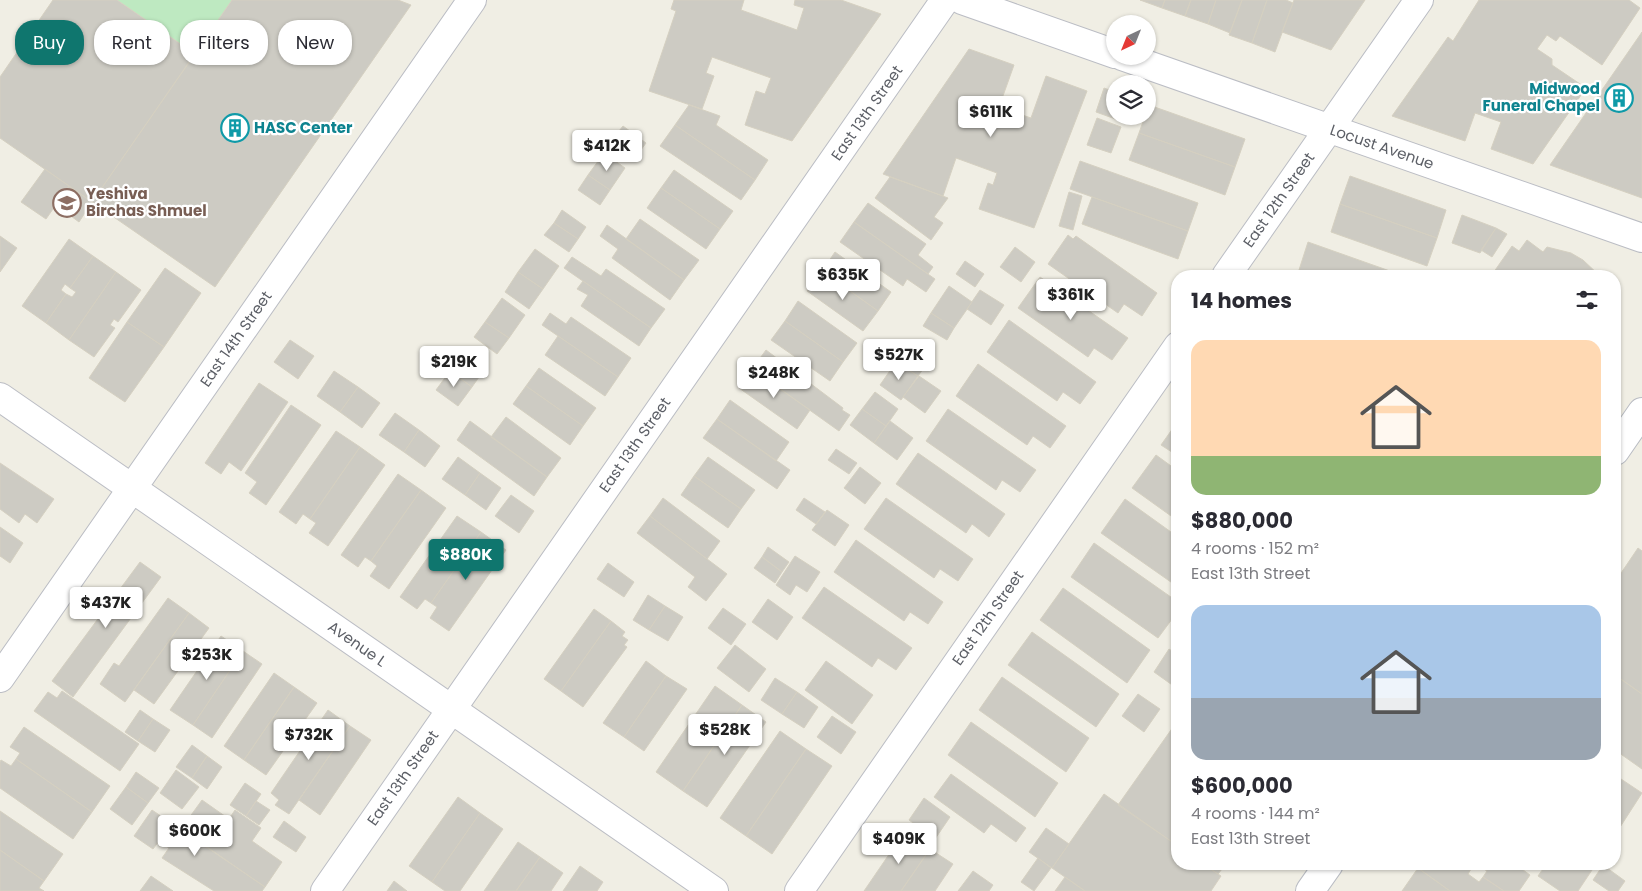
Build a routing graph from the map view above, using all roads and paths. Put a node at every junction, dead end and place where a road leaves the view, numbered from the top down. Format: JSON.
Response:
{"nodes":[{"id":1,"x":472,"y":0,"type":"edge"},
{"id":2,"x":945,"y":0,"type":"edge"},
{"id":3,"x":962,"y":0,"type":"edge"},
{"id":4,"x":1418,"y":0,"type":"edge"},
{"id":5,"x":1106,"y":51,"type":"edge"},
{"id":6,"x":1148,"y":65,"type":"edge"},
{"id":7,"x":1329,"y":129,"type":"junction"},
{"id":8,"x":1642,"y":238,"type":"edge"},
{"id":9,"x":1230,"y":270,"type":"edge"},
{"id":10,"x":1171,"y":356,"type":"edge"},
{"id":11,"x":0,"y":397,"type":"edge"},
{"id":12,"x":1642,"y":412,"type":"edge"},
{"id":13,"x":1621,"y":442,"type":"edge"},
{"id":14,"x":132,"y":488,"type":"junction"},
{"id":15,"x":0,"y":678,"type":"edge"},
{"id":16,"x":451,"y":709,"type":"junction"},
{"id":17,"x":1324,"y":870,"type":"edge"},
{"id":18,"x":325,"y":891,"type":"edge"},
{"id":19,"x":714,"y":891,"type":"edge"},
{"id":20,"x":799,"y":891,"type":"edge"},
{"id":21,"x":1310,"y":891,"type":"edge"}],
"edges":[{"from":1,"to":14,"type":"street","name":"East 14th Street"},
{"from":2,"to":16,"type":"street","name":"East 13th Street"},
{"from":3,"to":5,"type":"street"},
{"from":4,"to":7,"type":"street","name":"East 12th Street"},
{"from":6,"to":7,"type":"street","name":"Locust Avenue"},
{"from":7,"to":8,"type":"street","name":"Locust Avenue"},
{"from":7,"to":9,"type":"street","name":"East 12th Street"},
{"from":10,"to":20,"type":"street","name":"East 12th Street"},
{"from":11,"to":14,"type":"street","name":"Avenue L"},
{"from":12,"to":13,"type":"street"},
{"from":14,"to":15,"type":"street","name":"East 14th Street"},
{"from":14,"to":16,"type":"street","name":"Avenue L"},
{"from":16,"to":18,"type":"street","name":"East 13th Street"},
{"from":16,"to":19,"type":"street","name":"Avenue L"},
{"from":17,"to":21,"type":"street"}]}
